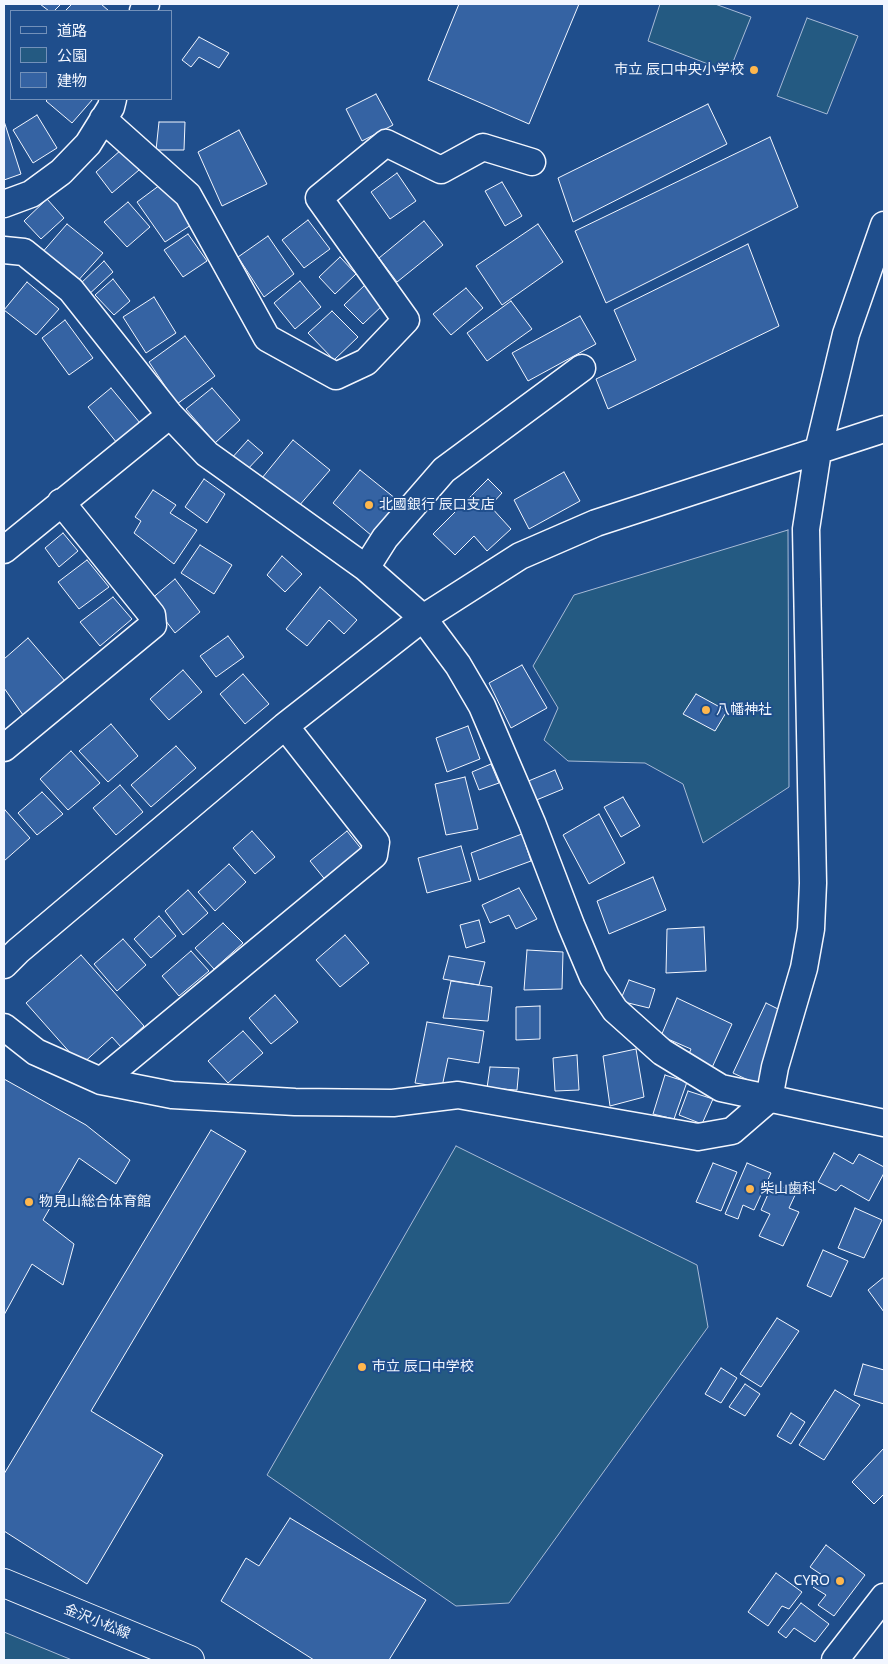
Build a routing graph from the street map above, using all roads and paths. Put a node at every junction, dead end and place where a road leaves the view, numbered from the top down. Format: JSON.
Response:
{"nodes":[{"id":1,"x":108,"y":109,"type":"edge"},
{"id":2,"x":532,"y":162,"type":"dead end"},
{"id":3,"x":4,"y":204,"type":"edge"},
{"id":4,"x":884,"y":225,"type":"edge"},
{"id":5,"x":4,"y":250,"type":"edge"},
{"id":6,"x":582,"y":368,"type":"dead end"},
{"id":7,"x":170,"y":414,"type":"junction"},
{"id":8,"x":884,"y":429,"type":"edge"},
{"id":9,"x":818,"y":451,"type":"junction"},
{"id":10,"x":61,"y":502,"type":"junction"},
{"id":11,"x":7,"y":540,"type":"edge"},
{"id":12,"x":366,"y":568,"type":"junction"},
{"id":13,"x":423,"y":618,"type":"junction"},
{"id":14,"x":285,"y":726,"type":"junction"},
{"id":15,"x":4,"y":748,"type":"edge"},
{"id":16,"x":4,"y":965,"type":"edge"},
{"id":17,"x":4,"y":1027,"type":"edge"},
{"id":18,"x":101,"y":1081,"type":"junction"},
{"id":19,"x":769,"y":1099,"type":"junction"},
{"id":20,"x":884,"y":1123,"type":"edge"},
{"id":21,"x":4,"y":1583,"type":"edge"},
{"id":22,"x":884,"y":1597,"type":"edge"},
{"id":23,"x":190,"y":1660,"type":"edge"},
{"id":24,"x":835,"y":1660,"type":"edge"}],
"edges":[{"from":1,"to":2,"type":"street"},
{"from":1,"to":3,"type":"street"},
{"from":4,"to":9,"type":"street"},
{"from":5,"to":7,"type":"street"},
{"from":6,"to":12,"type":"street"},
{"from":7,"to":10,"type":"street"},
{"from":7,"to":12,"type":"street"},
{"from":8,"to":9,"type":"street"},
{"from":9,"to":13,"type":"street"},
{"from":9,"to":19,"type":"street"},
{"from":10,"to":11,"type":"street"},
{"from":10,"to":15,"type":"street"},
{"from":12,"to":13,"type":"street"},
{"from":13,"to":14,"type":"street"},
{"from":13,"to":19,"type":"street"},
{"from":14,"to":16,"type":"street"},
{"from":14,"to":18,"type":"street"},
{"from":17,"to":18,"type":"street"},
{"from":18,"to":19,"type":"street"},
{"from":19,"to":20,"type":"street"},
{"from":21,"to":23,"type":"main road","name":"金沢小松線"},
{"from":22,"to":24,"type":"street"}]}
